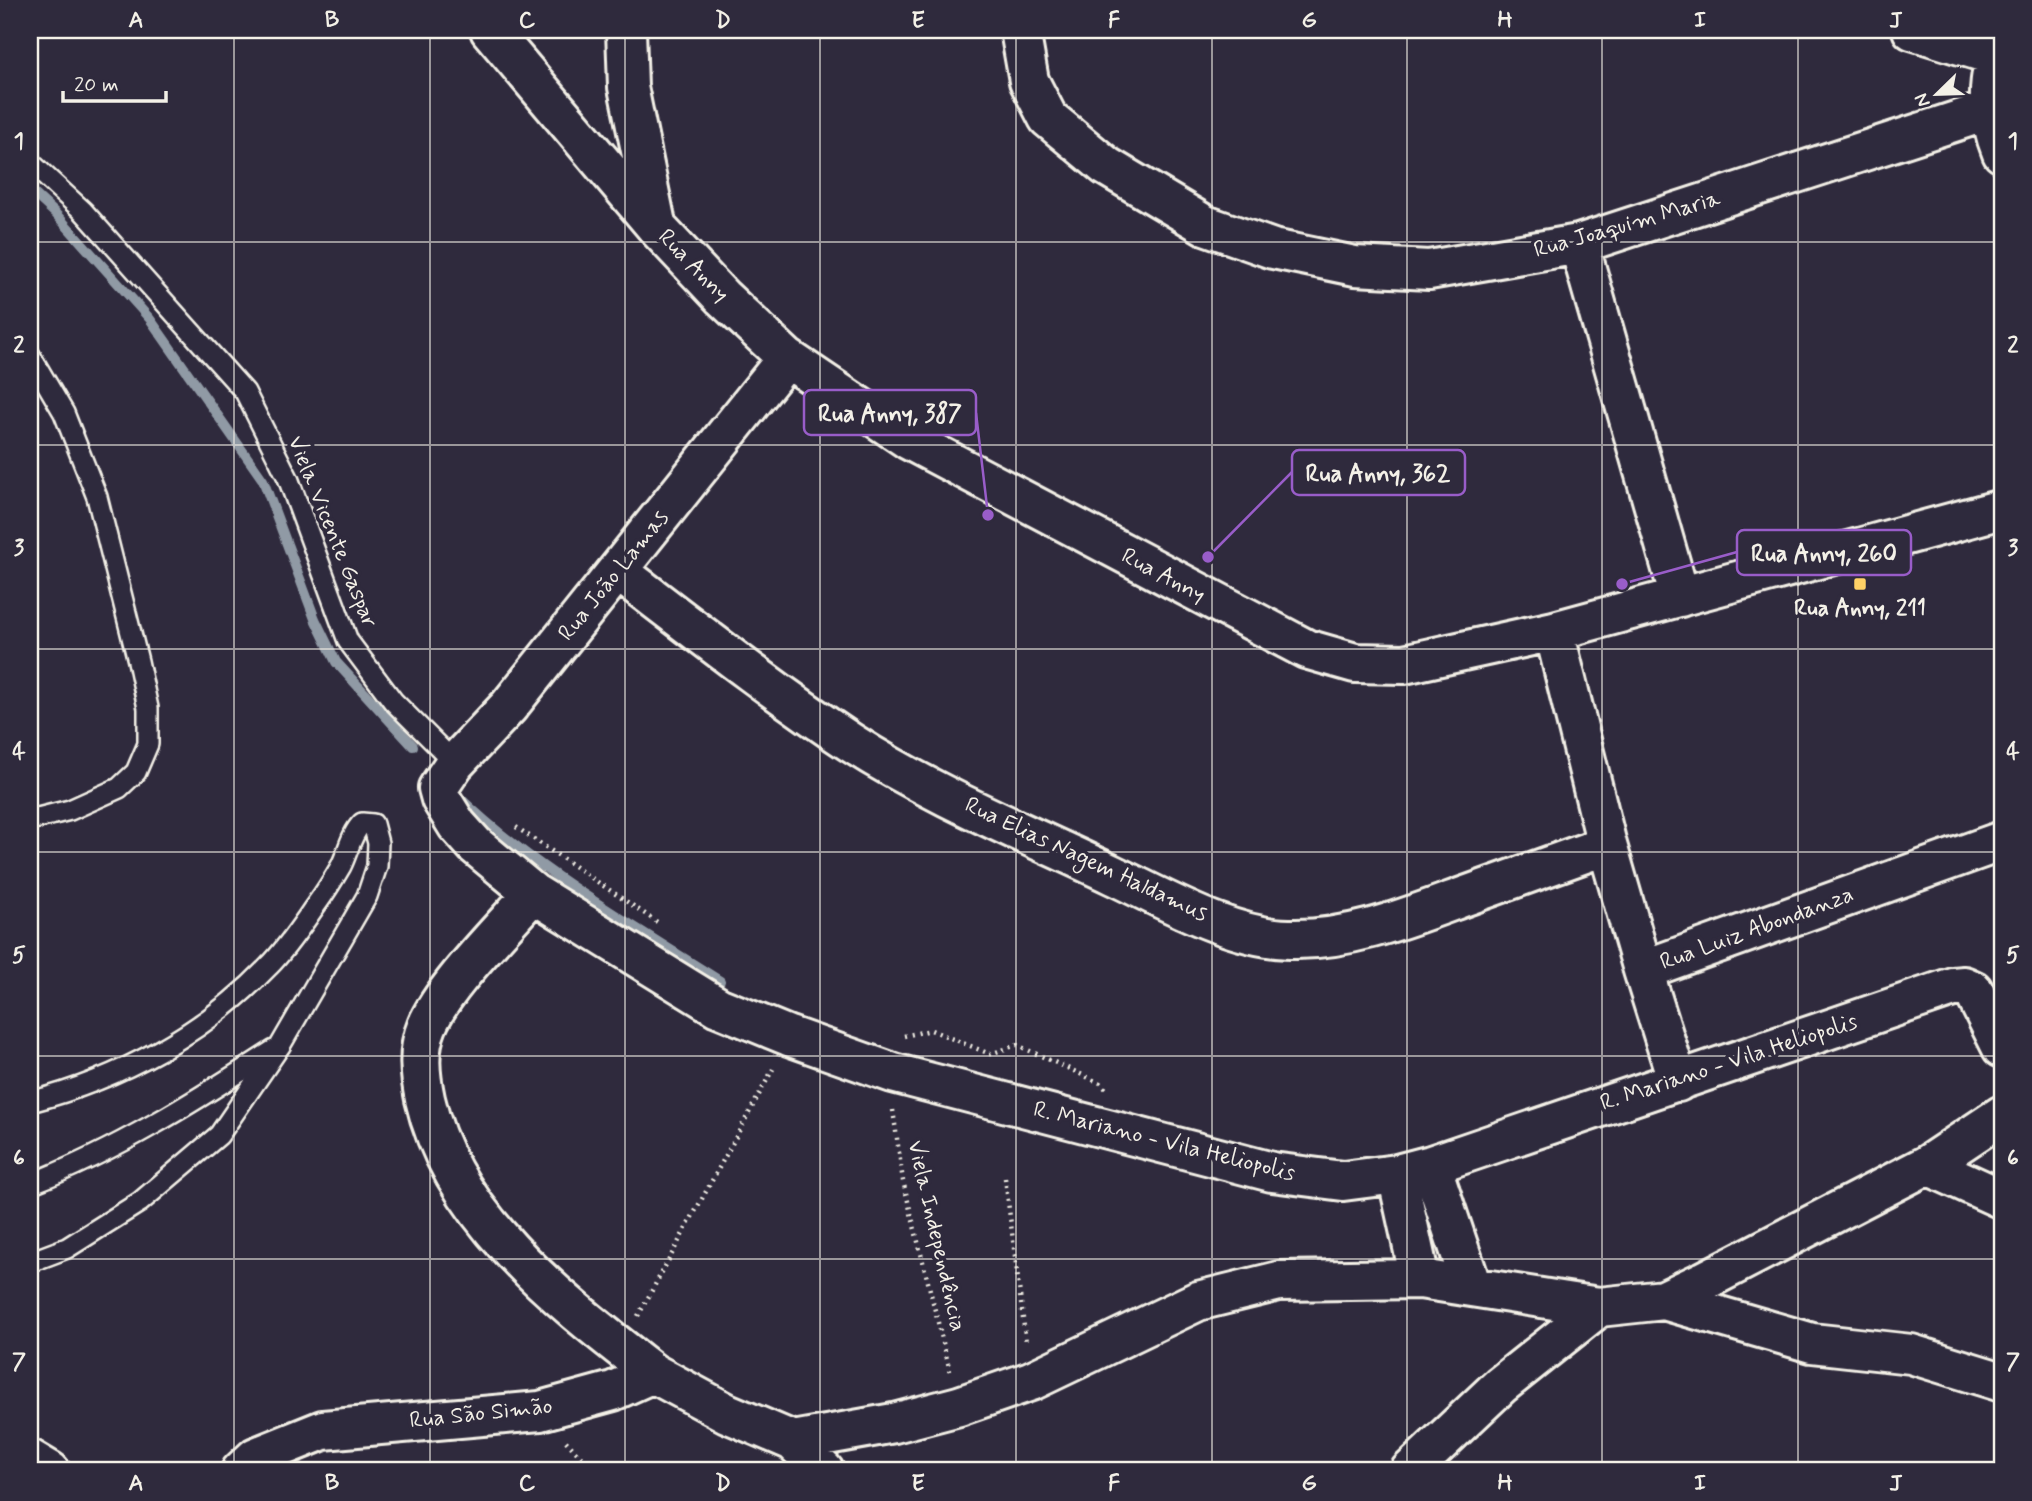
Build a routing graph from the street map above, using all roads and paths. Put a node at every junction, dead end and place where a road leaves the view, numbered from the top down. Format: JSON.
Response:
{"nodes":[{"id":1,"x":490,"y":30,"type":"edge"},
{"id":2,"x":626,"y":30,"type":"edge"},
{"id":3,"x":1020,"y":30,"type":"edge"},
{"id":4,"x":1912,"y":30,"type":"edge"},
{"id":5,"x":1999,"y":51,"type":"edge"},
{"id":6,"x":1990,"y":110,"type":"junction"},
{"id":7,"x":2002,"y":152,"type":"edge"},
{"id":8,"x":30,"y":162,"type":"edge"},
{"id":9,"x":657,"y":228,"type":"junction"},
{"id":10,"x":1579,"y":244,"type":"junction"},
{"id":11,"x":30,"y":355,"type":"edge"},
{"id":12,"x":787,"y":358,"type":"junction"},
{"id":13,"x":2002,"y":509,"type":"edge"},
{"id":14,"x":618,"y":571,"type":"junction"},
{"id":15,"x":1680,"y":597,"type":"junction"},
{"id":16,"x":1554,"y":631,"type":"junction"},
{"id":17,"x":446,"y":777,"type":"junction"},
{"id":18,"x":30,"y":820,"type":"edge"},
{"id":19,"x":514,"y":826,"type":"dead end"},
{"id":20,"x":2002,"y":841,"type":"edge"},
{"id":21,"x":1607,"y":845,"type":"junction"},
{"id":22,"x":533,"y":893,"type":"junction"},
{"id":23,"x":671,"y":932,"type":"dead end"},
{"id":24,"x":1643,"y":970,"type":"junction"},
{"id":25,"x":789,"y":1036,"type":"junction"},
{"id":26,"x":280,"y":1046,"type":"junction"},
{"id":27,"x":2002,"y":1048,"type":"edge"},
{"id":28,"x":895,"y":1056,"type":"junction"},
{"id":29,"x":1076,"y":1073,"type":"dead end"},
{"id":30,"x":1678,"y":1082,"type":"junction"},
{"id":31,"x":30,"y":1101,"type":"edge"},
{"id":32,"x":2002,"y":1115,"type":"edge"},
{"id":33,"x":1927,"y":1165,"type":"junction"},
{"id":34,"x":1414,"y":1170,"type":"junction"},
{"id":35,"x":1005,"y":1178,"type":"dead end"},
{"id":36,"x":30,"y":1184,"type":"edge"},
{"id":37,"x":2002,"y":1199,"type":"edge"},
{"id":38,"x":30,"y":1262,"type":"edge"},
{"id":39,"x":1420,"y":1279,"type":"junction"},
{"id":40,"x":1472,"y":1287,"type":"junction"},
{"id":41,"x":1664,"y":1300,"type":"junction"},
{"id":42,"x":1599,"y":1307,"type":"junction"},
{"id":43,"x":620,"y":1347,"type":"junction"},
{"id":44,"x":653,"y":1373,"type":"junction"},
{"id":45,"x":1031,"y":1381,"type":"junction"},
{"id":46,"x":2002,"y":1382,"type":"edge"},
{"id":47,"x":959,"y":1406,"type":"junction"},
{"id":48,"x":793,"y":1441,"type":"junction"},
{"id":49,"x":30,"y":1459,"type":"edge"},
{"id":50,"x":49,"y":1471,"type":"edge"},
{"id":51,"x":241,"y":1471,"type":"edge"},
{"id":52,"x":824,"y":1471,"type":"edge"},
{"id":53,"x":1410,"y":1471,"type":"edge"}],
"edges":[{"from":1,"to":9,"type":"street","name":"Rua Anny"},
{"from":2,"to":9,"type":"street"},
{"from":3,"to":10,"type":"street","name":"Rua Joaquim Maria"},
{"from":4,"to":5,"type":"street"},
{"from":5,"to":6,"type":"street"},
{"from":6,"to":7,"type":"street"},
{"from":6,"to":10,"type":"street","name":"Rua Joaquim Maria"},
{"from":8,"to":17,"type":"lane","name":"Viela Vicente Gaspar"},
{"from":9,"to":12,"type":"street","name":"Rua Anny"},
{"from":10,"to":15,"type":"street"},
{"from":11,"to":18,"type":"lane"},
{"from":12,"to":14,"type":"street","name":"Rua João Lamas"},
{"from":12,"to":16,"type":"street","name":"Rua Anny"},
{"from":13,"to":15,"type":"street","name":"Rua Anny"},
{"from":14,"to":17,"type":"street","name":"Rua João Lamas"},
{"from":14,"to":21,"type":"street","name":"Rua Elias Nagem Haldamus"},
{"from":15,"to":16,"type":"street","name":"Rua Anny"},
{"from":16,"to":21,"type":"street","name":"Rua Luiz Abondanza"},
{"from":17,"to":22,"type":"street","name":"R. Mariano - Vila Heliopolis"},
{"from":19,"to":23,"type":"path"},
{"from":20,"to":24,"type":"street","name":"Rua Luiz Abondanza"},
{"from":21,"to":24,"type":"street","name":"Rua Luiz Abondanza"},
{"from":22,"to":25,"type":"street","name":"R. Mariano - Vila Heliopolis"},
{"from":22,"to":43,"type":"street"},
{"from":24,"to":30,"type":"street"},
{"from":25,"to":28,"type":"street","name":"R. Mariano - Vila Heliopolis"},
{"from":25,"to":43,"type":"path"},
{"from":26,"to":31,"type":"lane"},
{"from":26,"to":36,"type":"lane"},
{"from":26,"to":38,"type":"lane"},
{"from":27,"to":30,"type":"street","name":"R. Mariano - Vila Heliopolis"},
{"from":28,"to":29,"type":"path"},
{"from":28,"to":34,"type":"street","name":"R. Mariano - Vila Heliopolis"},
{"from":28,"to":47,"type":"path","name":"Viela Independência"},
{"from":30,"to":34,"type":"street","name":"R. Mariano - Vila Heliopolis"},
{"from":32,"to":33,"type":"street"},
{"from":33,"to":37,"type":"street"},
{"from":33,"to":41,"type":"street"},
{"from":34,"to":39,"type":"street"},
{"from":34,"to":40,"type":"street"},
{"from":35,"to":45,"type":"path"},
{"from":39,"to":40,"type":"street"},
{"from":39,"to":45,"type":"street"},
{"from":40,"to":42,"type":"street"},
{"from":41,"to":42,"type":"street"},
{"from":41,"to":46,"type":"street"},
{"from":42,"to":53,"type":"street"},
{"from":43,"to":44,"type":"street"},
{"from":44,"to":48,"type":"street"},
{"from":44,"to":51,"type":"street","name":"Rua São Simão"},
{"from":45,"to":47,"type":"street"},
{"from":47,"to":48,"type":"street"},
{"from":48,"to":52,"type":"street"},
{"from":49,"to":50,"type":"street"}]}
